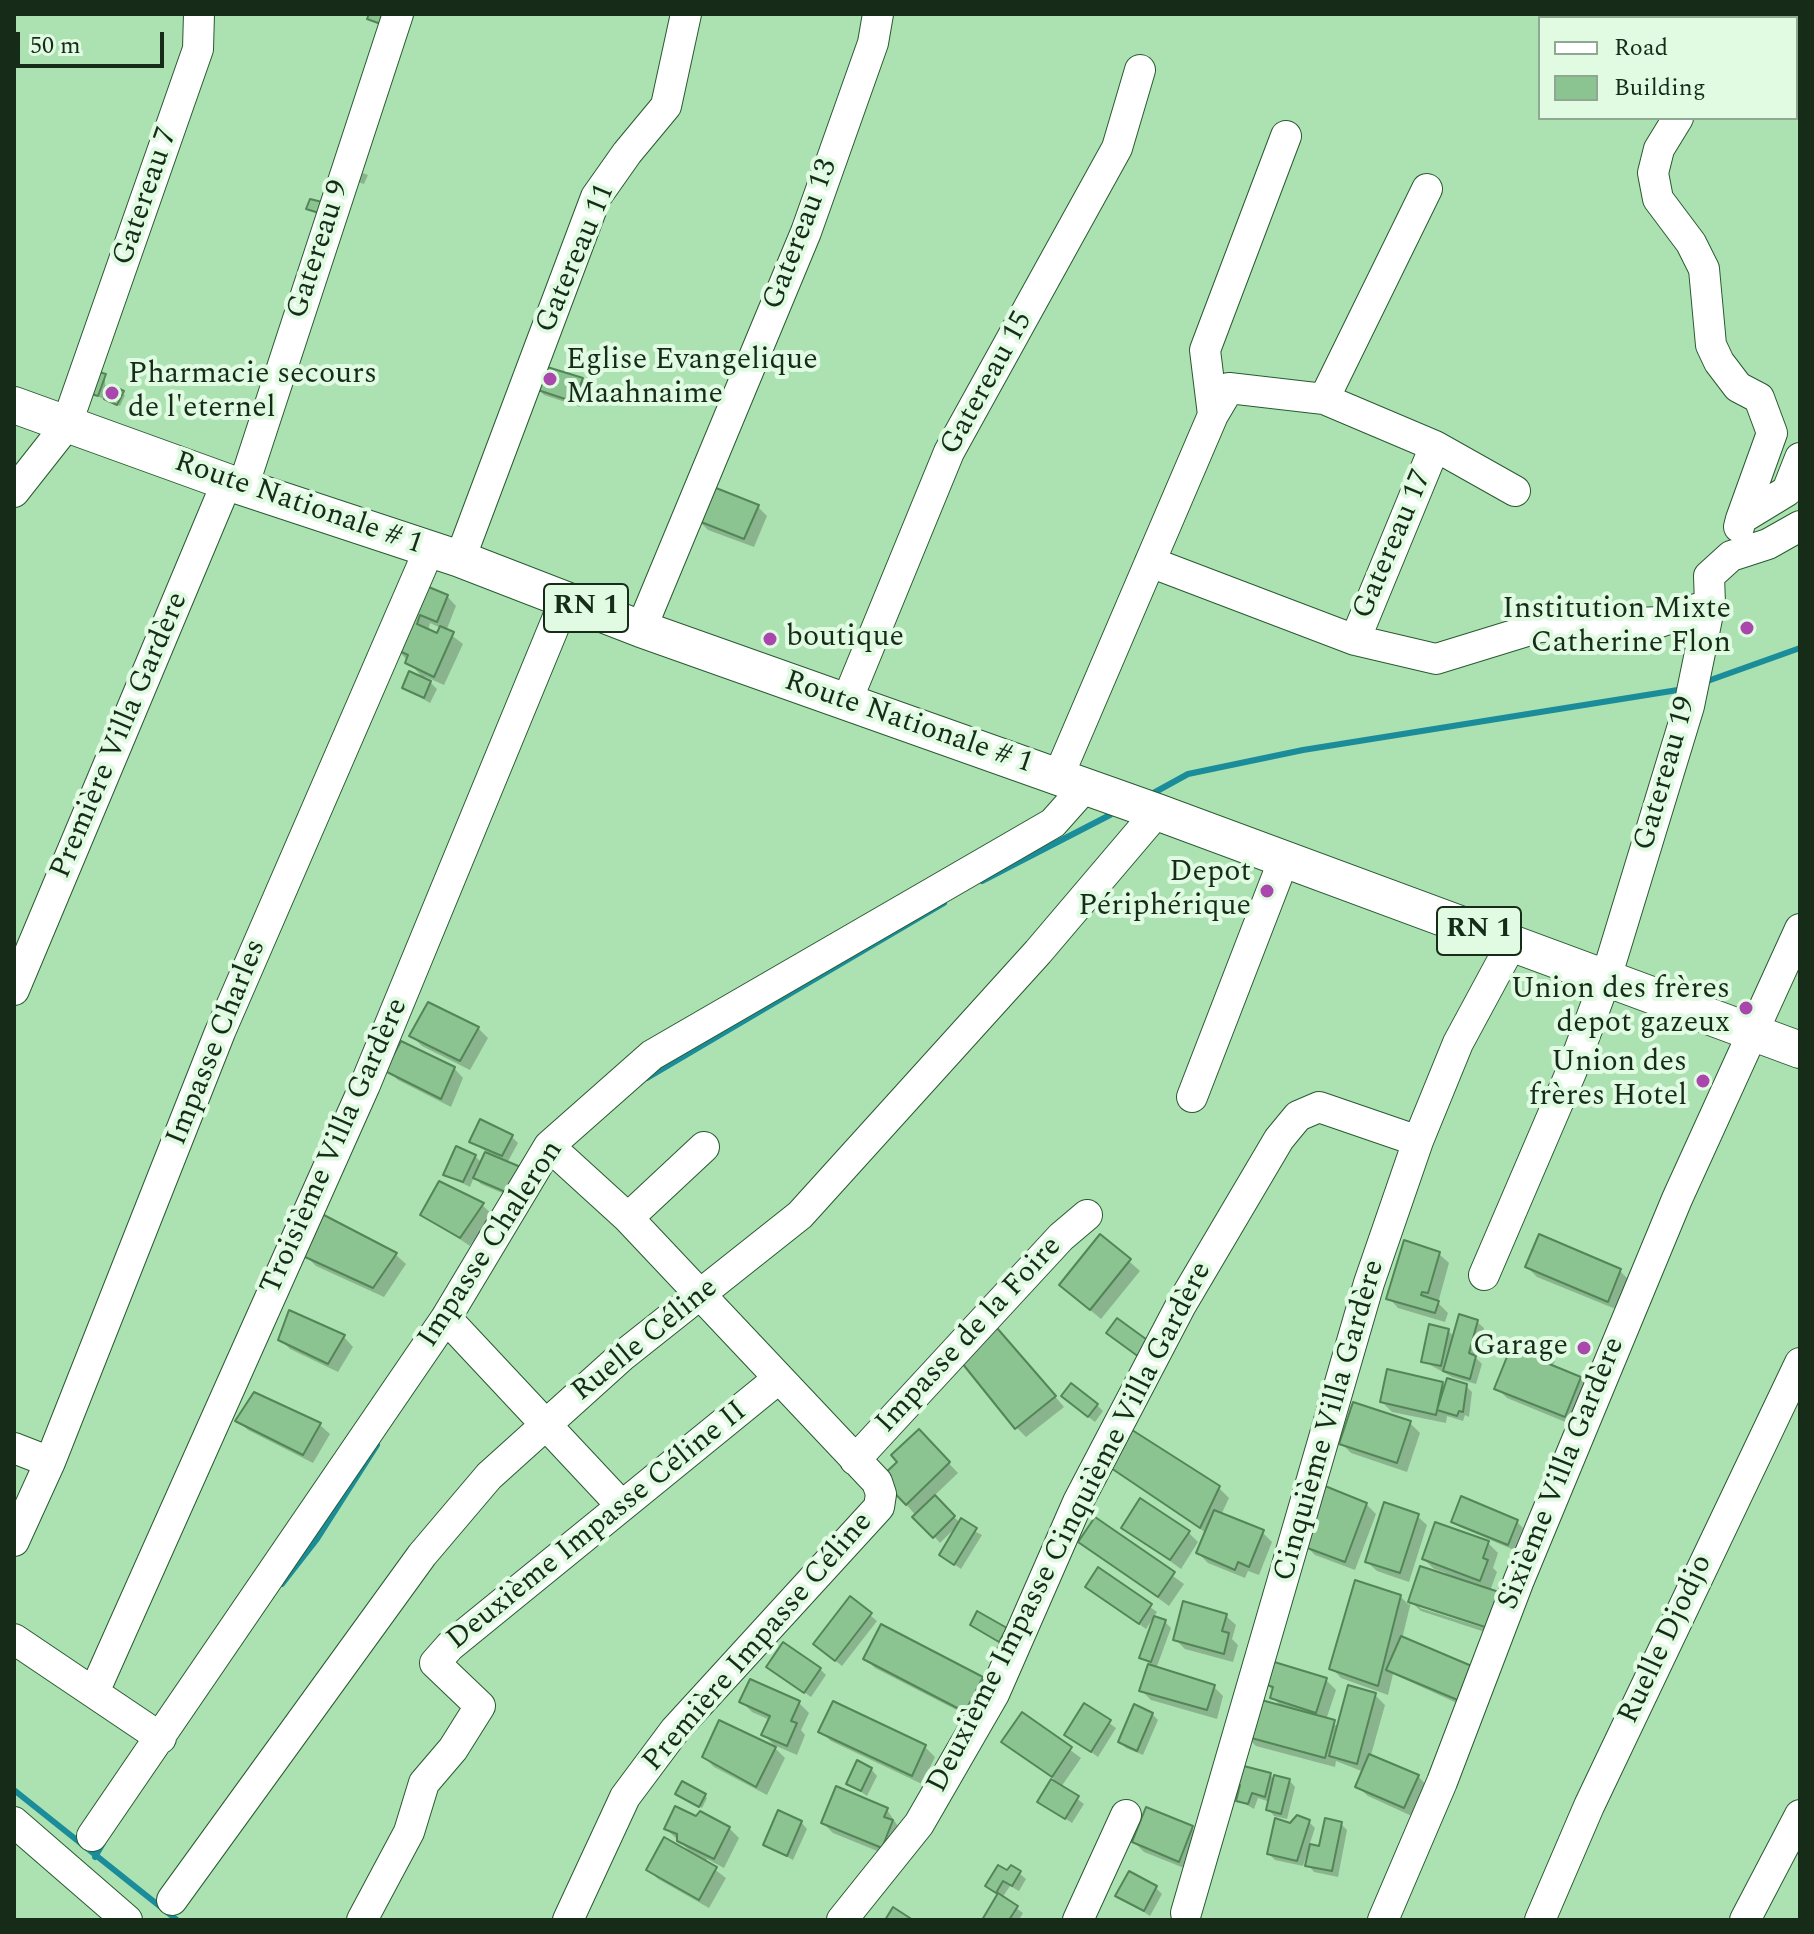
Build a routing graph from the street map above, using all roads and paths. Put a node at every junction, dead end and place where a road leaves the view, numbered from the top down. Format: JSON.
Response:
{"nodes":[{"id":1,"x":199,"y":14,"type":"edge"},
{"id":2,"x":398,"y":14,"type":"edge"},
{"id":3,"x":686,"y":14,"type":"edge"},
{"id":4,"x":878,"y":14,"type":"edge"},
{"id":5,"x":1140,"y":70,"type":"dead end"},
{"id":6,"x":1677,"y":120,"type":"edge"},
{"id":7,"x":1286,"y":136,"type":"dead end"},
{"id":8,"x":1427,"y":189,"type":"dead end"},
{"id":9,"x":1324,"y":399,"type":"junction"},
{"id":10,"x":76,"y":400,"type":"junction"},
{"id":11,"x":14,"y":405,"type":"edge"},
{"id":12,"x":1213,"y":415,"type":"junction"},
{"id":13,"x":1435,"y":446,"type":"junction"},
{"id":14,"x":1800,"y":458,"type":"edge"},
{"id":15,"x":235,"y":484,"type":"junction"},
{"id":16,"x":1515,"y":491,"type":"dead end"},
{"id":17,"x":14,"y":492,"type":"edge"},
{"id":18,"x":1741,"y":519,"type":"junction"},
{"id":19,"x":1800,"y":526,"type":"edge"},
{"id":20,"x":445,"y":554,"type":"junction"},
{"id":21,"x":1731,"y":556,"type":"junction"},
{"id":22,"x":1150,"y":562,"type":"junction"},
{"id":23,"x":565,"y":600,"type":"junction"},
{"id":24,"x":1710,"y":604,"type":"junction"},
{"id":25,"x":641,"y":629,"type":"junction"},
{"id":26,"x":1355,"y":640,"type":"junction"},
{"id":27,"x":846,"y":703,"type":"junction"},
{"id":28,"x":1071,"y":782,"type":"junction"},
{"id":29,"x":1157,"y":812,"type":"junction"},
{"id":30,"x":1284,"y":859,"type":"junction"},
{"id":31,"x":1800,"y":929,"type":"edge"},
{"id":32,"x":1512,"y":943,"type":"junction"},
{"id":33,"x":1606,"y":978,"type":"junction"},
{"id":34,"x":14,"y":990,"type":"edge"},
{"id":35,"x":1751,"y":1031,"type":"junction"},
{"id":36,"x":1800,"y":1050,"type":"edge"},
{"id":37,"x":1192,"y":1097,"type":"dead end"},
{"id":38,"x":1418,"y":1141,"type":"junction"},
{"id":39,"x":549,"y":1146,"type":"junction"},
{"id":40,"x":704,"y":1147,"type":"dead end"},
{"id":41,"x":1087,"y":1215,"type":"dead end"},
{"id":42,"x":628,"y":1218,"type":"junction"},
{"id":43,"x":1484,"y":1275,"type":"dead end"},
{"id":44,"x":700,"y":1296,"type":"junction"},
{"id":45,"x":446,"y":1318,"type":"junction"},
{"id":46,"x":1800,"y":1363,"type":"edge"},
{"id":47,"x":778,"y":1379,"type":"junction"},
{"id":48,"x":548,"y":1423,"type":"junction"},
{"id":49,"x":14,"y":1448,"type":"edge"},
{"id":50,"x":855,"y":1460,"type":"junction"},
{"id":51,"x":50,"y":1462,"type":"junction"},
{"id":52,"x":622,"y":1506,"type":"junction"},
{"id":53,"x":14,"y":1541,"type":"edge"},
{"id":54,"x":14,"y":1639,"type":"edge"},
{"id":55,"x":95,"y":1690,"type":"junction"},
{"id":56,"x":161,"y":1738,"type":"junction"},
{"id":57,"x":1126,"y":1815,"type":"dead end"},
{"id":58,"x":1800,"y":1815,"type":"edge"},
{"id":59,"x":14,"y":1822,"type":"edge"},
{"id":60,"x":92,"y":1836,"type":"dead end"},
{"id":61,"x":172,"y":1900,"type":"dead end"},
{"id":62,"x":1186,"y":1913,"type":"dead end"},
{"id":63,"x":127,"y":1920,"type":"edge"},
{"id":64,"x":362,"y":1920,"type":"edge"},
{"id":65,"x":568,"y":1920,"type":"edge"},
{"id":66,"x":842,"y":1920,"type":"edge"},
{"id":67,"x":1078,"y":1920,"type":"edge"},
{"id":68,"x":1383,"y":1920,"type":"edge"},
{"id":69,"x":1540,"y":1920,"type":"edge"},
{"id":70,"x":1745,"y":1920,"type":"edge"}],
"edges":[{"from":1,"to":10,"type":"street","name":"Gatereau 7"},
{"from":2,"to":15,"type":"street","name":"Gatereau 9"},
{"from":3,"to":20,"type":"street","name":"Gatereau 11"},
{"from":4,"to":25,"type":"street","name":"Gatereau 13"},
{"from":5,"to":27,"type":"street","name":"Gatereau 15"},
{"from":6,"to":18,"type":"street"},
{"from":7,"to":12,"type":"street"},
{"from":8,"to":9,"type":"street"},
{"from":9,"to":12,"type":"street","name":"Gatereau 17"},
{"from":9,"to":13,"type":"street","name":"Gatereau 17"},
{"from":10,"to":11,"type":"main road","name":"Route Nationale # 1","number":"RN 1"},
{"from":10,"to":15,"type":"main road","name":"Route Nationale # 1","number":"RN 1"},
{"from":10,"to":17,"type":"street","name":"Gatereau 7"},
{"from":12,"to":22,"type":"street","name":"Gatereau 17"},
{"from":13,"to":16,"type":"street"},
{"from":13,"to":26,"type":"street","name":"Gatereau 17"},
{"from":14,"to":18,"type":"street"},
{"from":15,"to":20,"type":"main road","name":"Route Nationale # 1","number":"RN 1"},
{"from":15,"to":34,"type":"street","name":"Première Villa Gardère"},
{"from":18,"to":21,"type":"street"},
{"from":19,"to":21,"type":"street"},
{"from":20,"to":23,"type":"main road","name":"Route Nationale # 1","number":"RN 1"},
{"from":20,"to":51,"type":"street","name":"Impasse Charles"},
{"from":21,"to":24,"type":"street","name":"Gatereau 19"},
{"from":22,"to":26,"type":"street"},
{"from":22,"to":28,"type":"street","name":"Gatereau 17"},
{"from":23,"to":25,"type":"main road","name":"Route Nationale # 1","number":"RN 1"},
{"from":23,"to":55,"type":"street","name":"Troisième Villa Gardère"},
{"from":24,"to":26,"type":"street","name":"Gatereau 17"},
{"from":24,"to":33,"type":"street","name":"Gatereau 19"},
{"from":25,"to":27,"type":"main road","name":"Route Nationale # 1","number":"RN 1"},
{"from":27,"to":28,"type":"main road","name":"Route Nationale # 1","number":"RN 1"},
{"from":28,"to":29,"type":"main road","name":"Route Nationale # 1","number":"RN 1"},
{"from":28,"to":39,"type":"street","name":"Impasse Chaleron"},
{"from":29,"to":30,"type":"main road","name":"Route Nationale # 1","number":"RN 1"},
{"from":29,"to":44,"type":"street","name":"Ruelle Céline"},
{"from":30,"to":32,"type":"main road","name":"Route Nationale # 1","number":"RN 1"},
{"from":30,"to":37,"type":"street"},
{"from":31,"to":35,"type":"street","name":"Sixième Villa Gardère"},
{"from":32,"to":33,"type":"main road","name":"Route Nationale # 1","number":"RN 1"},
{"from":32,"to":38,"type":"street","name":"Cinquième Villa Gardère"},
{"from":33,"to":35,"type":"main road","name":"Route Nationale # 1","number":"RN 1"},
{"from":33,"to":43,"type":"street","name":"Gatereau 19"},
{"from":35,"to":36,"type":"main road","name":"Route Nationale # 1","number":"RN 1"},
{"from":35,"to":68,"type":"street","name":"Sixième Villa Gardère"},
{"from":38,"to":62,"type":"street","name":"Cinquième Villa Gardère"},
{"from":38,"to":66,"type":"street","name":"Deuxième Impasse Cinquième Villa Gardère"},
{"from":39,"to":42,"type":"street","name":"Première Impasse Céline"},
{"from":39,"to":45,"type":"street","name":"Impasse Chaleron"},
{"from":40,"to":42,"type":"street"},
{"from":41,"to":50,"type":"street","name":"Impasse de la Foire"},
{"from":42,"to":44,"type":"street","name":"Première Impasse Céline"},
{"from":44,"to":47,"type":"street","name":"Première Impasse Céline"},
{"from":44,"to":48,"type":"street","name":"Ruelle Céline"},
{"from":45,"to":48,"type":"street"},
{"from":45,"to":56,"type":"street","name":"Impasse Chaleron"},
{"from":46,"to":69,"type":"street","name":"Ruelle Djodjo"},
{"from":47,"to":50,"type":"street","name":"Première Impasse Céline"},
{"from":47,"to":52,"type":"street","name":"Deuxième Impasse Céline II"},
{"from":48,"to":52,"type":"street"},
{"from":48,"to":61,"type":"street","name":"Ruelle Céline"},
{"from":49,"to":51,"type":"street"},
{"from":50,"to":65,"type":"street","name":"Première Impasse Céline"},
{"from":51,"to":53,"type":"street","name":"Impasse Charles"},
{"from":52,"to":64,"type":"street","name":"Deuxième Impasse Céline II"},
{"from":54,"to":55,"type":"street"},
{"from":55,"to":56,"type":"street"},
{"from":56,"to":60,"type":"street","name":"Impasse Chaleron"},
{"from":57,"to":67,"type":"street"},
{"from":58,"to":70,"type":"street"},
{"from":59,"to":63,"type":"street"}]}
